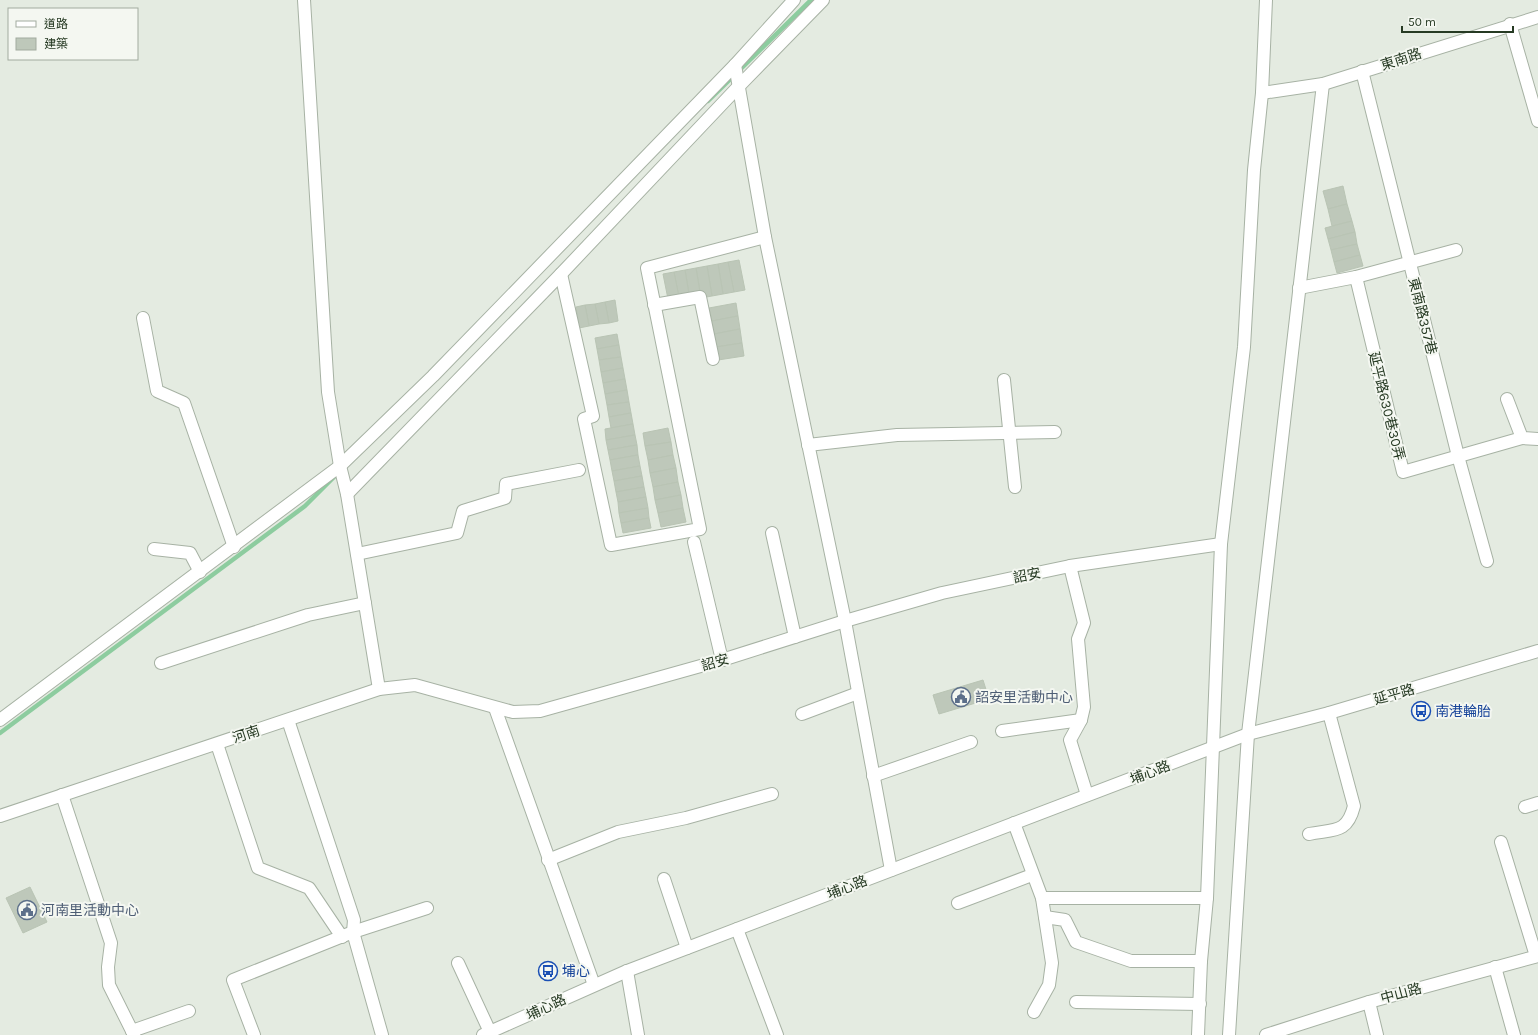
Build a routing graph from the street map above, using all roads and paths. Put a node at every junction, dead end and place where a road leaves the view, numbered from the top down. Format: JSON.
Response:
{"nodes":[{"id":1,"x":304,"y":0,"type":"edge"},
{"id":2,"x":794,"y":0,"type":"edge"},
{"id":3,"x":823,"y":0,"type":"edge"},
{"id":4,"x":1266,"y":0,"type":"edge"},
{"id":5,"x":1538,"y":17,"type":"edge"},
{"id":6,"x":1510,"y":24,"type":"junction"},
{"id":7,"x":735,"y":64,"type":"junction"},
{"id":8,"x":1362,"y":71,"type":"junction"},
{"id":9,"x":1323,"y":84,"type":"junction"},
{"id":10,"x":739,"y":86,"type":"junction"},
{"id":11,"x":1262,"y":93,"type":"junction"},
{"id":12,"x":1538,"y":122,"type":"edge"},
{"id":13,"x":765,"y":237,"type":"junction"},
{"id":14,"x":1456,"y":250,"type":"dead end"},
{"id":15,"x":1410,"y":262,"type":"junction"},
{"id":16,"x":561,"y":274,"type":"junction"},
{"id":17,"x":1356,"y":277,"type":"junction"},
{"id":18,"x":1299,"y":288,"type":"junction"},
{"id":19,"x":654,"y":305,"type":"junction"},
{"id":20,"x":143,"y":318,"type":"dead end"},
{"id":21,"x":713,"y":359,"type":"dead end"},
{"id":22,"x":1004,"y":380,"type":"dead end"},
{"id":23,"x":1507,"y":399,"type":"dead end"},
{"id":24,"x":1055,"y":432,"type":"dead end"},
{"id":25,"x":1009,"y":433,"type":"junction"},
{"id":26,"x":1522,"y":438,"type":"junction"},
{"id":27,"x":1538,"y":439,"type":"edge"},
{"id":28,"x":808,"y":444,"type":"junction"},
{"id":29,"x":1458,"y":456,"type":"junction"},
{"id":30,"x":340,"y":466,"type":"junction"},
{"id":31,"x":579,"y":470,"type":"dead end"},
{"id":32,"x":1015,"y":487,"type":"dead end"},
{"id":33,"x":347,"y":494,"type":"junction"},
{"id":34,"x":772,"y":533,"type":"dead end"},
{"id":35,"x":694,"y":542,"type":"dead end"},
{"id":36,"x":1221,"y":544,"type":"junction"},
{"id":37,"x":234,"y":547,"type":"junction"},
{"id":38,"x":154,"y":549,"type":"dead end"},
{"id":39,"x":357,"y":554,"type":"junction"},
{"id":40,"x":1487,"y":561,"type":"dead end"},
{"id":41,"x":1070,"y":566,"type":"junction"},
{"id":42,"x":200,"y":572,"type":"junction"},
{"id":43,"x":365,"y":603,"type":"junction"},
{"id":44,"x":845,"y":621,"type":"junction"},
{"id":45,"x":795,"y":637,"type":"junction"},
{"id":46,"x":1538,"y":651,"type":"edge"},
{"id":47,"x":722,"y":660,"type":"junction"},
{"id":48,"x":161,"y":663,"type":"dead end"},
{"id":49,"x":379,"y":689,"type":"junction"},
{"id":50,"x":858,"y":693,"type":"junction"},
{"id":51,"x":495,"y":708,"type":"junction"},
{"id":52,"x":1329,"y":713,"type":"junction"},
{"id":53,"x":802,"y":714,"type":"dead end"},
{"id":54,"x":0,"y":720,"type":"edge"},
{"id":55,"x":288,"y":720,"type":"junction"},
{"id":56,"x":1081,"y":720,"type":"junction"},
{"id":57,"x":1002,"y":732,"type":"dead end"},
{"id":58,"x":1248,"y":734,"type":"junction"},
{"id":59,"x":971,"y":742,"type":"dead end"},
{"id":60,"x":217,"y":744,"type":"junction"},
{"id":61,"x":1214,"y":748,"type":"junction"},
{"id":62,"x":873,"y":776,"type":"junction"},
{"id":63,"x":772,"y":794,"type":"dead end"},
{"id":64,"x":62,"y":795,"type":"junction"},
{"id":65,"x":1087,"y":795,"type":"junction"},
{"id":66,"x":1538,"y":803,"type":"edge"},
{"id":67,"x":1525,"y":807,"type":"dead end"},
{"id":68,"x":0,"y":816,"type":"edge"},
{"id":69,"x":1014,"y":823,"type":"junction"},
{"id":70,"x":1309,"y":834,"type":"dead end"},
{"id":71,"x":1501,"y":842,"type":"dead end"},
{"id":72,"x":548,"y":860,"type":"junction"},
{"id":73,"x":891,"y":870,"type":"junction"},
{"id":74,"x":1032,"y":875,"type":"junction"},
{"id":75,"x":664,"y":879,"type":"dead end"},
{"id":76,"x":1042,"y":898,"type":"junction"},
{"id":77,"x":1207,"y":898,"type":"junction"},
{"id":78,"x":958,"y":903,"type":"dead end"},
{"id":79,"x":427,"y":908,"type":"dead end"},
{"id":80,"x":1044,"y":916,"type":"junction"},
{"id":81,"x":737,"y":929,"type":"junction"},
{"id":82,"x":353,"y":932,"type":"junction"},
{"id":83,"x":342,"y":937,"type":"junction"},
{"id":84,"x":687,"y":948,"type":"junction"},
{"id":85,"x":1537,"y":956,"type":"edge"},
{"id":86,"x":1202,"y":961,"type":"junction"},
{"id":87,"x":458,"y":963,"type":"dead end"},
{"id":88,"x":1495,"y":967,"type":"junction"},
{"id":89,"x":627,"y":971,"type":"junction"},
{"id":90,"x":594,"y":985,"type":"junction"},
{"id":91,"x":1076,"y":1002,"type":"dead end"},
{"id":92,"x":1369,"y":1002,"type":"junction"},
{"id":93,"x":1200,"y":1004,"type":"junction"},
{"id":94,"x":189,"y":1011,"type":"dead end"},
{"id":95,"x":1034,"y":1012,"type":"dead end"},
{"id":96,"x":512,"y":1030,"type":"edge"},
{"id":97,"x":133,"y":1033,"type":"edge"},
{"id":98,"x":486,"y":1034,"type":"edge"},
{"id":99,"x":254,"y":1035,"type":"edge"},
{"id":100,"x":382,"y":1035,"type":"edge"},
{"id":101,"x":638,"y":1035,"type":"edge"},
{"id":102,"x":777,"y":1035,"type":"edge"},
{"id":103,"x":1198,"y":1035,"type":"edge"},
{"id":104,"x":1229,"y":1035,"type":"edge"},
{"id":105,"x":1266,"y":1035,"type":"edge"},
{"id":106,"x":1377,"y":1035,"type":"edge"},
{"id":107,"x":1514,"y":1035,"type":"edge"}],
"edges":[{"from":1,"to":30,"type":"street"},
{"from":2,"to":7,"type":"street"},
{"from":3,"to":10,"type":"street"},
{"from":4,"to":11,"type":"street"},
{"from":5,"to":6,"type":"street","name":"東南路"},
{"from":6,"to":8,"type":"street","name":"東南路"},
{"from":6,"to":12,"type":"street"},
{"from":7,"to":10,"type":"street"},
{"from":7,"to":30,"type":"street"},
{"from":8,"to":9,"type":"street","name":"東南路"},
{"from":8,"to":15,"type":"street","name":"東南路357巷"},
{"from":9,"to":11,"type":"street","name":"東南路"},
{"from":9,"to":18,"type":"street"},
{"from":10,"to":13,"type":"street"},
{"from":10,"to":16,"type":"street"},
{"from":11,"to":36,"type":"street"},
{"from":13,"to":19,"type":"street"},
{"from":13,"to":28,"type":"street"},
{"from":14,"to":15,"type":"street"},
{"from":15,"to":17,"type":"street"},
{"from":15,"to":29,"type":"street","name":"東南路357巷"},
{"from":16,"to":19,"type":"street"},
{"from":16,"to":33,"type":"street"},
{"from":17,"to":18,"type":"street"},
{"from":17,"to":29,"type":"street","name":"延平路630巷30弄"},
{"from":18,"to":58,"type":"street"},
{"from":19,"to":21,"type":"street"},
{"from":20,"to":37,"type":"street"},
{"from":22,"to":25,"type":"street"},
{"from":23,"to":26,"type":"street"},
{"from":24,"to":25,"type":"street"},
{"from":25,"to":28,"type":"street"},
{"from":25,"to":32,"type":"street"},
{"from":26,"to":27,"type":"street","name":"延平路630巷30弄"},
{"from":26,"to":29,"type":"street","name":"延平路630巷30弄"},
{"from":28,"to":44,"type":"street"},
{"from":29,"to":40,"type":"street","name":"東南路357巷"},
{"from":30,"to":33,"type":"street"},
{"from":30,"to":37,"type":"street"},
{"from":31,"to":39,"type":"street"},
{"from":33,"to":39,"type":"street"},
{"from":34,"to":45,"type":"street"},
{"from":35,"to":47,"type":"street"},
{"from":36,"to":41,"type":"street","name":"詔安"},
{"from":36,"to":61,"type":"street"},
{"from":37,"to":42,"type":"street"},
{"from":38,"to":42,"type":"street"},
{"from":39,"to":43,"type":"street"},
{"from":41,"to":44,"type":"street","name":"詔安"},
{"from":41,"to":56,"type":"street"},
{"from":42,"to":54,"type":"street"},
{"from":43,"to":48,"type":"street"},
{"from":43,"to":49,"type":"street"},
{"from":44,"to":45,"type":"street","name":"詔安"},
{"from":44,"to":50,"type":"street"},
{"from":45,"to":47,"type":"street","name":"詔安"},
{"from":46,"to":52,"type":"street","name":"延平路"},
{"from":47,"to":51,"type":"street","name":"詔安"},
{"from":49,"to":51,"type":"street","name":"河南"},
{"from":49,"to":55,"type":"street","name":"河南"},
{"from":50,"to":53,"type":"street"},
{"from":50,"to":62,"type":"street"},
{"from":51,"to":72,"type":"street"},
{"from":52,"to":58,"type":"street","name":"延平路"},
{"from":52,"to":70,"type":"street"},
{"from":55,"to":60,"type":"street","name":"河南"},
{"from":55,"to":82,"type":"street"},
{"from":56,"to":57,"type":"street"},
{"from":56,"to":65,"type":"street"},
{"from":58,"to":61,"type":"street","name":"埔心路"},
{"from":58,"to":104,"type":"street"},
{"from":59,"to":62,"type":"street"},
{"from":60,"to":64,"type":"street","name":"河南"},
{"from":60,"to":83,"type":"street"},
{"from":61,"to":65,"type":"street","name":"埔心路"},
{"from":61,"to":77,"type":"street"},
{"from":62,"to":73,"type":"street"},
{"from":63,"to":72,"type":"street"},
{"from":64,"to":68,"type":"street","name":"河南"},
{"from":64,"to":97,"type":"street"},
{"from":65,"to":69,"type":"street","name":"埔心路"},
{"from":66,"to":67,"type":"street"},
{"from":69,"to":73,"type":"street","name":"埔心路"},
{"from":69,"to":74,"type":"street"},
{"from":71,"to":85,"type":"street"},
{"from":72,"to":90,"type":"street"},
{"from":73,"to":81,"type":"street","name":"埔心路"},
{"from":74,"to":76,"type":"street"},
{"from":74,"to":78,"type":"street"},
{"from":75,"to":84,"type":"street"},
{"from":76,"to":77,"type":"street"},
{"from":76,"to":80,"type":"street"},
{"from":77,"to":86,"type":"street"},
{"from":79,"to":82,"type":"street"},
{"from":80,"to":86,"type":"street"},
{"from":80,"to":95,"type":"street"},
{"from":81,"to":84,"type":"street","name":"埔心路"},
{"from":81,"to":102,"type":"street"},
{"from":82,"to":83,"type":"street"},
{"from":82,"to":100,"type":"street"},
{"from":83,"to":99,"type":"street"},
{"from":84,"to":89,"type":"street","name":"埔心路"},
{"from":85,"to":88,"type":"street","name":"中山路"},
{"from":86,"to":93,"type":"street"},
{"from":87,"to":98,"type":"street"},
{"from":88,"to":92,"type":"street","name":"中山路"},
{"from":88,"to":107,"type":"street"},
{"from":89,"to":90,"type":"street","name":"埔心路"},
{"from":89,"to":101,"type":"street"},
{"from":90,"to":96,"type":"street","name":"埔心路"},
{"from":91,"to":93,"type":"street"},
{"from":92,"to":105,"type":"street","name":"中山路"},
{"from":92,"to":106,"type":"street"},
{"from":93,"to":103,"type":"street"},
{"from":94,"to":97,"type":"street"},
{"from":96,"to":98,"type":"street","name":"埔心路"}]}
